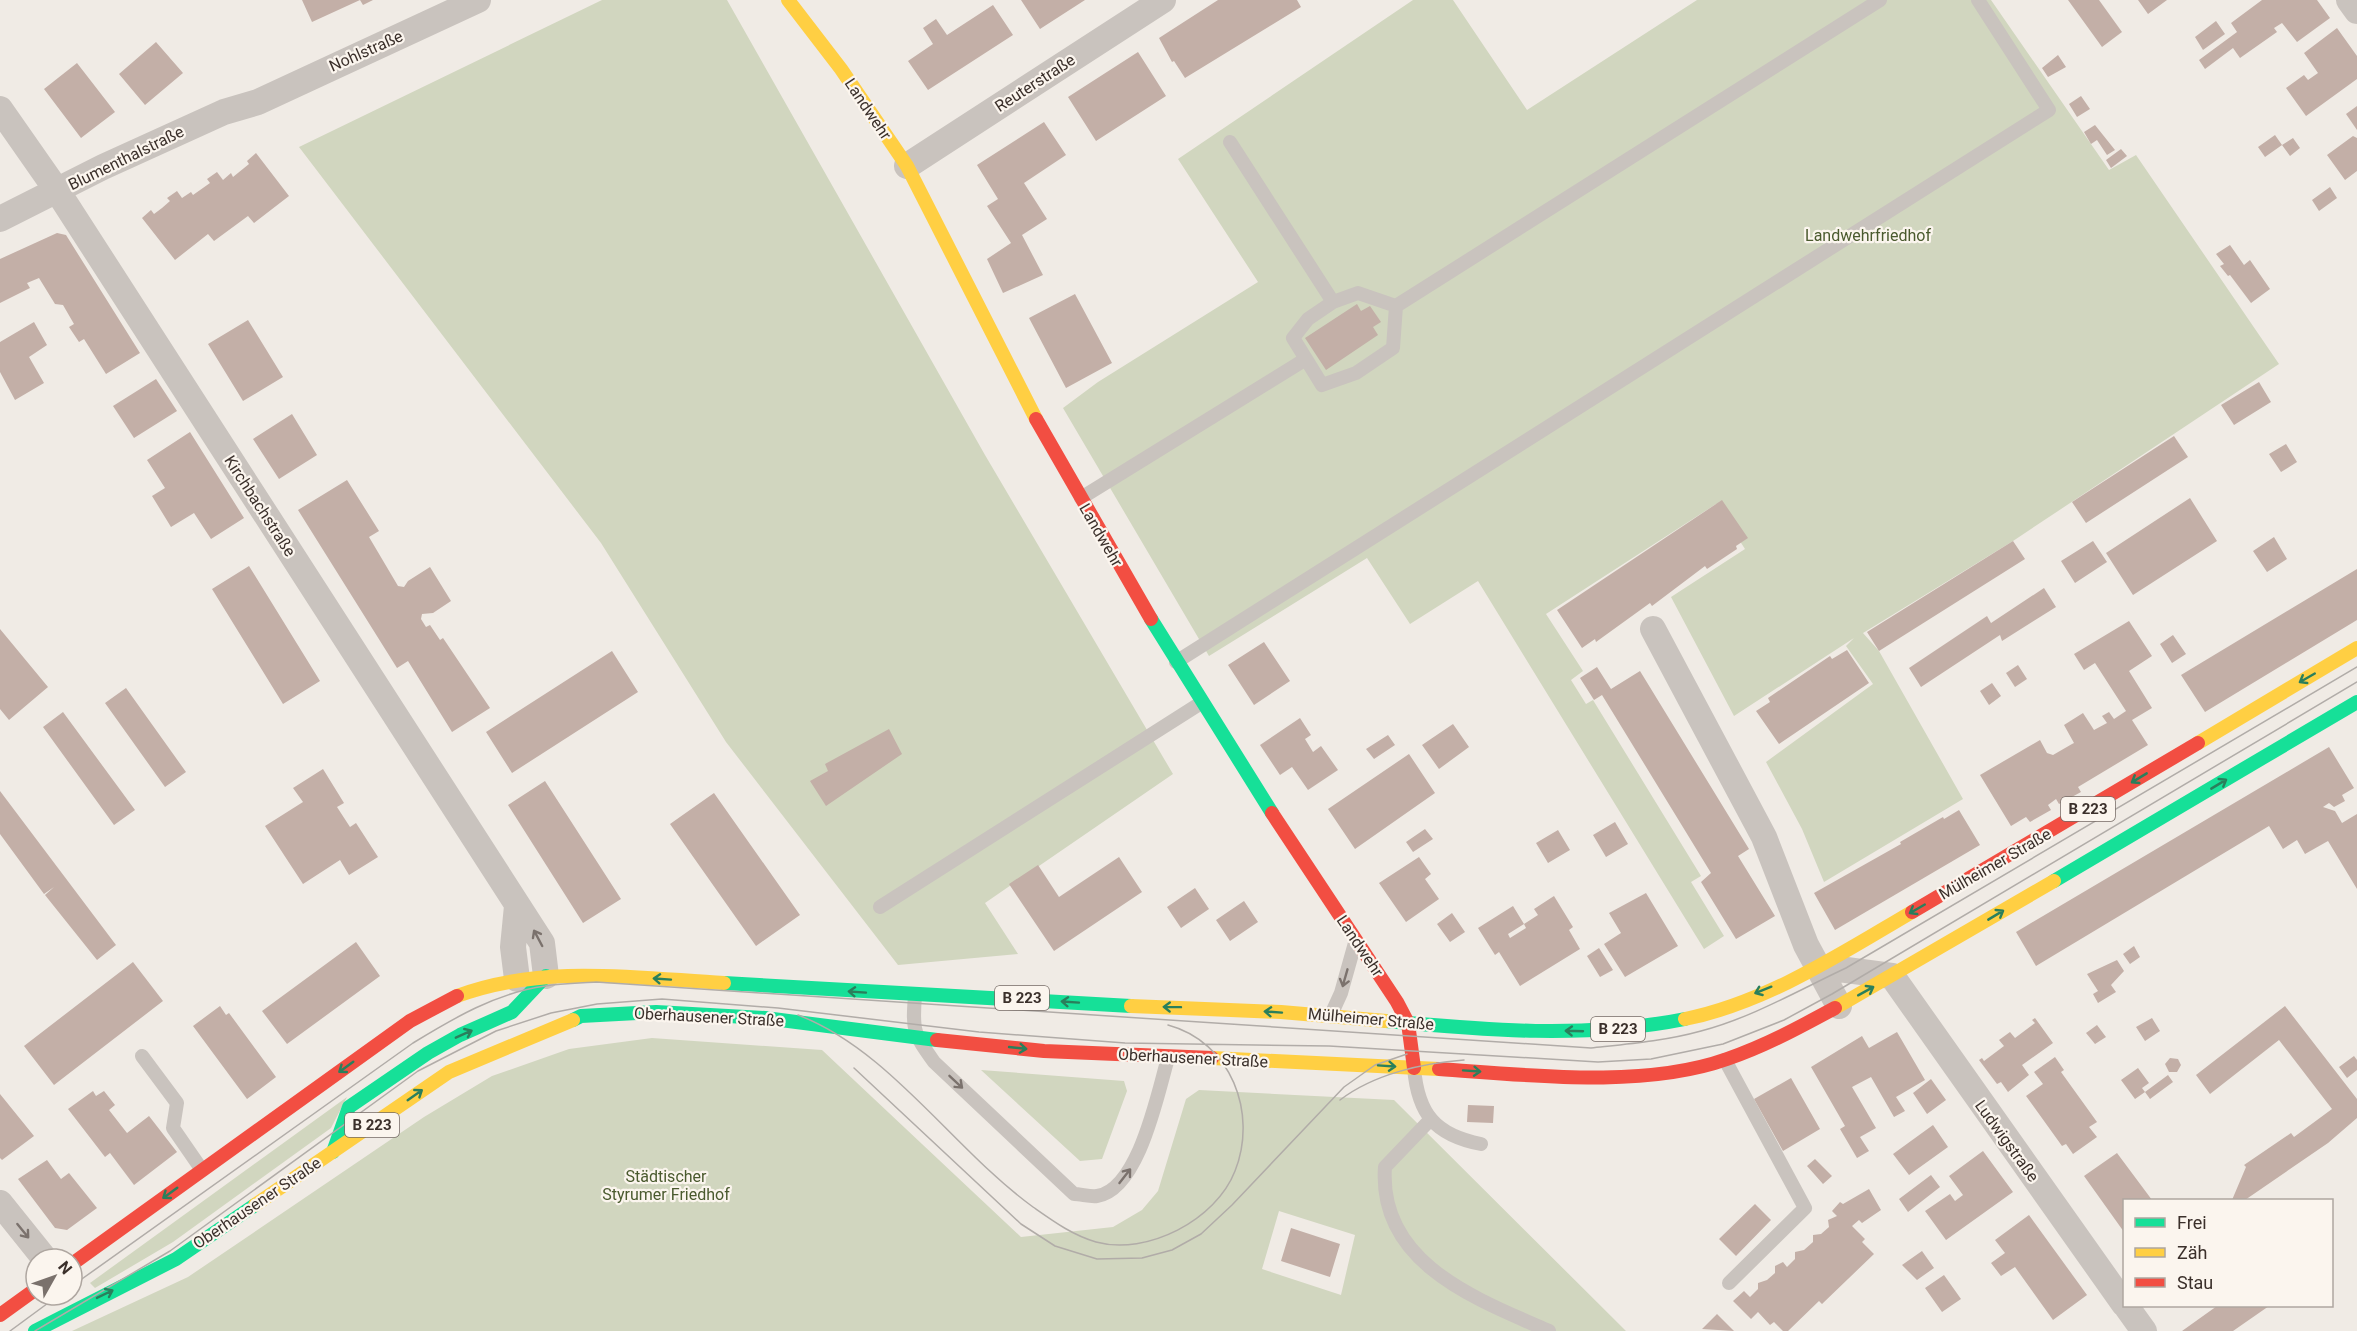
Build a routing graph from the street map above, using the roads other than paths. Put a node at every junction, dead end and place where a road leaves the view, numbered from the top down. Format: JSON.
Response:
{"nodes":[{"id":1,"x":478,"y":0,"type":"edge"},
{"id":2,"x":788,"y":0,"type":"edge"},
{"id":3,"x":1163,"y":0,"type":"edge"},
{"id":4,"x":1880,"y":0,"type":"edge"},
{"id":5,"x":1978,"y":0,"type":"edge"},
{"id":6,"x":2349,"y":0,"type":"edge"},
{"id":7,"x":2357,"y":11,"type":"edge"},
{"id":8,"x":254,"y":102,"type":"joint"},
{"id":9,"x":0,"y":109,"type":"edge"},
{"id":10,"x":1230,"y":142,"type":"dead end"},
{"id":11,"x":907,"y":166,"type":"junction"},
{"id":12,"x":58,"y":192,"type":"junction"},
{"id":13,"x":0,"y":219,"type":"edge"},
{"id":14,"x":1333,"y":302,"type":"junction"},
{"id":15,"x":1396,"y":306,"type":"junction"},
{"id":16,"x":1305,"y":359,"type":"junction"},
{"id":17,"x":1080,"y":499,"type":"junction"},
{"id":18,"x":1653,"y":629,"type":"dead end"},
{"id":19,"x":2357,"y":648,"type":"edge"},
{"id":20,"x":1176,"y":662,"type":"junction"},
{"id":21,"x":2357,"y":702,"type":"edge"},
{"id":22,"x":1201,"y":703,"type":"junction"},
{"id":23,"x":880,"y":907,"type":"dead end"},
{"id":24,"x":1356,"y":940,"type":"junction"},
{"id":25,"x":1816,"y":966,"type":"junction"},
{"id":26,"x":1892,"y":976,"type":"junction"},
{"id":27,"x":534,"y":984,"type":"junction"},
{"id":28,"x":915,"y":996,"type":"junction"},
{"id":29,"x":1839,"y":1006,"type":"junction"},
{"id":30,"x":1331,"y":1015,"type":"junction"},
{"id":31,"x":1408,"y":1023,"type":"junction"},
{"id":32,"x":918,"y":1038,"type":"junction"},
{"id":33,"x":142,"y":1056,"type":"dead end"},
{"id":34,"x":1168,"y":1058,"type":"junction"},
{"id":35,"x":1725,"y":1060,"type":"junction"},
{"id":36,"x":1414,"y":1068,"type":"junction"},
{"id":37,"x":1430,"y":1119,"type":"junction"},
{"id":38,"x":1481,"y":1144,"type":"dead end"},
{"id":39,"x":333,"y":1152,"type":"junction"},
{"id":40,"x":202,"y":1170,"type":"junction"},
{"id":41,"x":0,"y":1203,"type":"edge"},
{"id":42,"x":35,"y":1247,"type":"edge"},
{"id":43,"x":84,"y":1255,"type":"edge"},
{"id":44,"x":1729,"y":1283,"type":"dead end"},
{"id":45,"x":24,"y":1298,"type":"edge"},
{"id":46,"x":2123,"y":1302,"type":"edge"},
{"id":47,"x":2126,"y":1307,"type":"edge"},
{"id":48,"x":0,"y":1315,"type":"edge"},
{"id":49,"x":35,"y":1331,"type":"edge"},
{"id":50,"x":1549,"y":1331,"type":"edge"},
{"id":51,"x":2144,"y":1331,"type":"edge"}],
"edges":[{"from":1,"to":8,"type":"street","name":"Nohlstraße"},
{"from":2,"to":11,"type":"main road","name":"Landwehr"},
{"from":3,"to":11,"type":"street","name":"Reuterstraße"},
{"from":4,"to":15,"type":"lane"},
{"from":5,"to":20,"type":"lane"},
{"from":6,"to":7,"type":"street"},
{"from":8,"to":12,"type":"street","name":"Blumenthalstraße"},
{"from":9,"to":12,"type":"street","name":"Kirchbachstraße"},
{"from":10,"to":14,"type":"lane"},
{"from":11,"to":17,"type":"main road","name":"Landwehr"},
{"from":12,"to":13,"type":"street","name":"Blumenthalstraße"},
{"from":12,"to":27,"type":"street","name":"Kirchbachstraße"},
{"from":14,"to":15,"type":"lane"},
{"from":14,"to":16,"type":"lane"},
{"from":15,"to":16,"type":"lane"},
{"from":16,"to":17,"type":"lane"},
{"from":17,"to":20,"type":"main road","name":"Landwehr"},
{"from":18,"to":25,"type":"street"},
{"from":19,"to":25,"type":"main road","name":"Mülheimer Straße","number":"B 223","one_way":true},
{"from":20,"to":22,"type":"main road","name":"Landwehr"},
{"from":26,"to":21,"type":"main road","number":"B 223","one_way":true},
{"from":22,"to":23,"type":"lane"},
{"from":22,"to":24,"type":"main road","name":"Landwehr"},
{"from":24,"to":30,"type":"lane","one_way":true},
{"from":24,"to":31,"type":"main road","name":"Landwehr"},
{"from":25,"to":26,"type":"street"},
{"from":25,"to":29,"type":"street"},
{"from":25,"to":31,"type":"main road","name":"Mülheimer Straße","number":"B 223","one_way":true},
{"from":29,"to":26,"type":"main road","number":"B 223","one_way":true},
{"from":26,"to":46,"type":"street","name":"Ludwigstraße"},
{"from":28,"to":27,"type":"main road","name":"Oberhausener Straße","number":"B 223","one_way":true},
{"from":39,"to":27,"type":"main road","one_way":true},
{"from":27,"to":40,"type":"main road","name":"Oberhausener Straße","number":"B 223","one_way":true},
{"from":30,"to":28,"type":"main road","name":"Mülheimer Straße","number":"B 223","one_way":true},
{"from":28,"to":32,"type":"lane"},
{"from":29,"to":35,"type":"main road","number":"B 223"},
{"from":30,"to":31,"type":"main road","name":"Mülheimer Straße","number":"B 223"},
{"from":31,"to":36,"type":"main road","name":"Landwehr"},
{"from":32,"to":34,"type":"main road","name":"Oberhausener Straße","number":"B 223","one_way":true},
{"from":32,"to":34,"type":"lane","one_way":true},
{"from":39,"to":32,"type":"main road","name":"Oberhausener Straße","number":"B 223","one_way":true},
{"from":33,"to":40,"type":"lane"},
{"from":34,"to":36,"type":"main road","name":"Oberhausener Straße","number":"B 223","one_way":true},
{"from":36,"to":35,"type":"main road","number":"B 223","one_way":true},
{"from":35,"to":44,"type":"lane"},
{"from":36,"to":37,"type":"lane"},
{"from":37,"to":38,"type":"lane"},
{"from":37,"to":50,"type":"lane"},
{"from":49,"to":39,"type":"main road","name":"Oberhausener Straße","number":"B 223","one_way":true},
{"from":40,"to":43,"type":"main road","name":"Oberhausener Straße","number":"B 223","one_way":true},
{"from":41,"to":42,"type":"street","one_way":true},
{"from":45,"to":48,"type":"main road"},
{"from":47,"to":51,"type":"street","name":"Ludwigstraße"}]}
